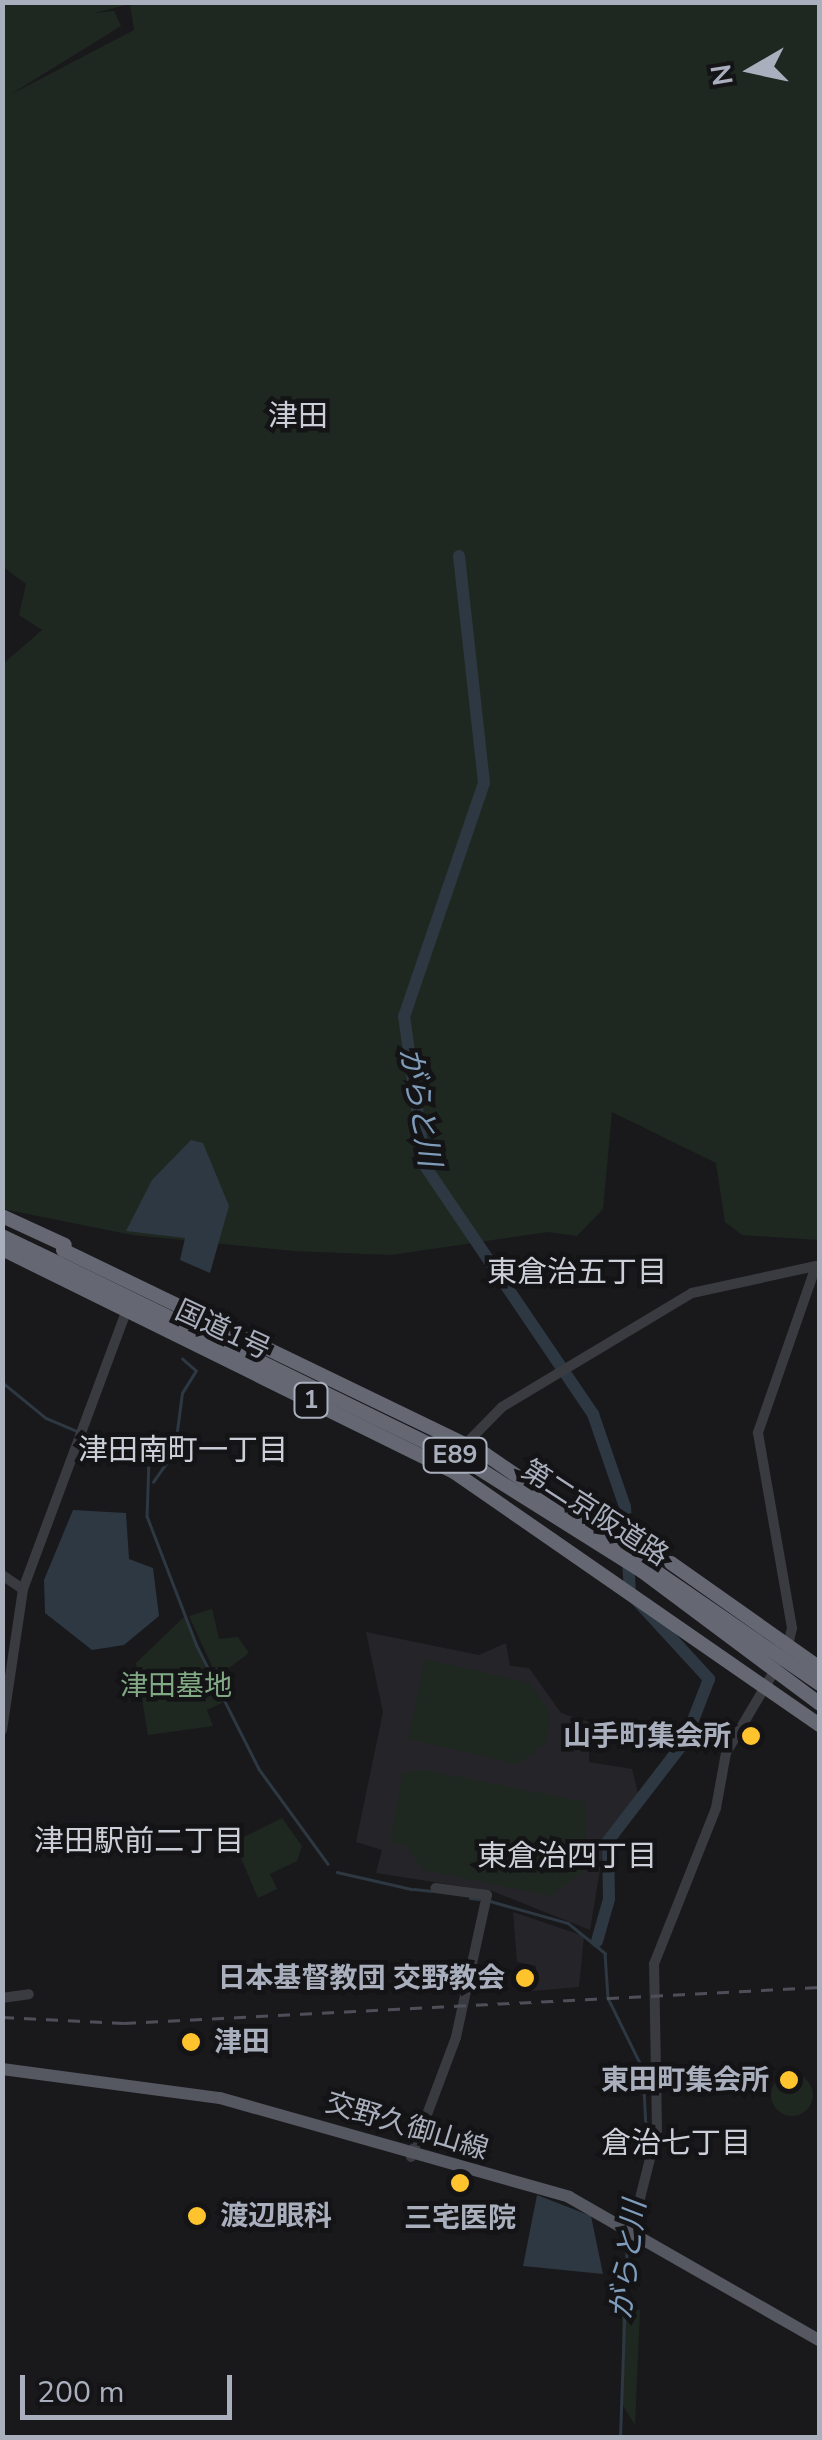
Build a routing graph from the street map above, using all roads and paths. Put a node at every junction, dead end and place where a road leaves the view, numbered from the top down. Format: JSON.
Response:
{"nodes":[{"id":1,"x":2,"y":1219,"type":"edge"},
{"id":2,"x":2,"y":1236,"type":"edge"},
{"id":3,"x":2,"y":1249,"type":"edge"},
{"id":4,"x":62,"y":1253,"type":"junction"},
{"id":5,"x":138,"y":1279,"type":"junction"},
{"id":6,"x":126,"y":1312,"type":"junction"},
{"id":7,"x":444,"y":1467,"type":"junction"},
{"id":8,"x":2,"y":1574,"type":"edge"},
{"id":9,"x":23,"y":1588,"type":"junction"},
{"id":10,"x":717,"y":1626,"type":"junction"},
{"id":11,"x":820,"y":1668,"type":"edge"},
{"id":12,"x":820,"y":1681,"type":"edge"},
{"id":13,"x":767,"y":1684,"type":"junction"},
{"id":14,"x":820,"y":1704,"type":"edge"},
{"id":15,"x":820,"y":1714,"type":"edge"},
{"id":16,"x":820,"y":1724,"type":"edge"},
{"id":17,"x":2,"y":1730,"type":"edge"},
{"id":18,"x":435,"y":1888,"type":"dead end"},
{"id":19,"x":30,"y":1994,"type":"dead end"},
{"id":20,"x":2,"y":1998,"type":"edge"},
{"id":21,"x":2,"y":2069,"type":"edge"},
{"id":22,"x":410,"y":2158,"type":"junction"},
{"id":23,"x":629,"y":2224,"type":"junction"},
{"id":24,"x":820,"y":2342,"type":"edge"}],
"edges":[{"from":1,"to":4,"type":"highway","name":"国道1号","number":"1"},
{"from":2,"to":4,"type":"highway","name":"第二京阪道路","number":"E89"},
{"from":3,"to":6,"type":"highway","name":"国道1号","number":"1"},
{"from":4,"to":5,"type":"highway","name":"国道1号","number":"1","bridge":true},
{"from":4,"to":10,"type":"highway","name":"第二京阪道路","number":"E89","bridge":true},
{"from":4,"to":12,"type":"highway","name":"第二京阪道路","number":"E89","bridge":true},
{"from":5,"to":6,"type":"street"},
{"from":5,"to":11,"type":"highway","name":"国道1号","number":"1","bridge":true},
{"from":6,"to":7,"type":"highway","name":"国道1号","number":"1"},
{"from":6,"to":9,"type":"street"},
{"from":7,"to":13,"type":"highway","name":"国道1号","number":"1"},
{"from":7,"to":13,"type":"street"},
{"from":8,"to":9,"type":"street"},
{"from":9,"to":17,"type":"street"},
{"from":10,"to":14,"type":"highway","name":"第二京阪道路","number":"E89","bridge":true},
{"from":10,"to":15,"type":"highway","bridge":true},
{"from":13,"to":16,"type":"highway","name":"国道1号","number":"1"},
{"from":13,"to":23,"type":"street"},
{"from":18,"to":22,"type":"street"},
{"from":19,"to":20,"type":"street"},
{"from":21,"to":22,"type":"main road","name":"交野久御山線"},
{"from":22,"to":23,"type":"main road","name":"交野久御山線"},
{"from":23,"to":24,"type":"main road","name":"交野久御山線"}]}
